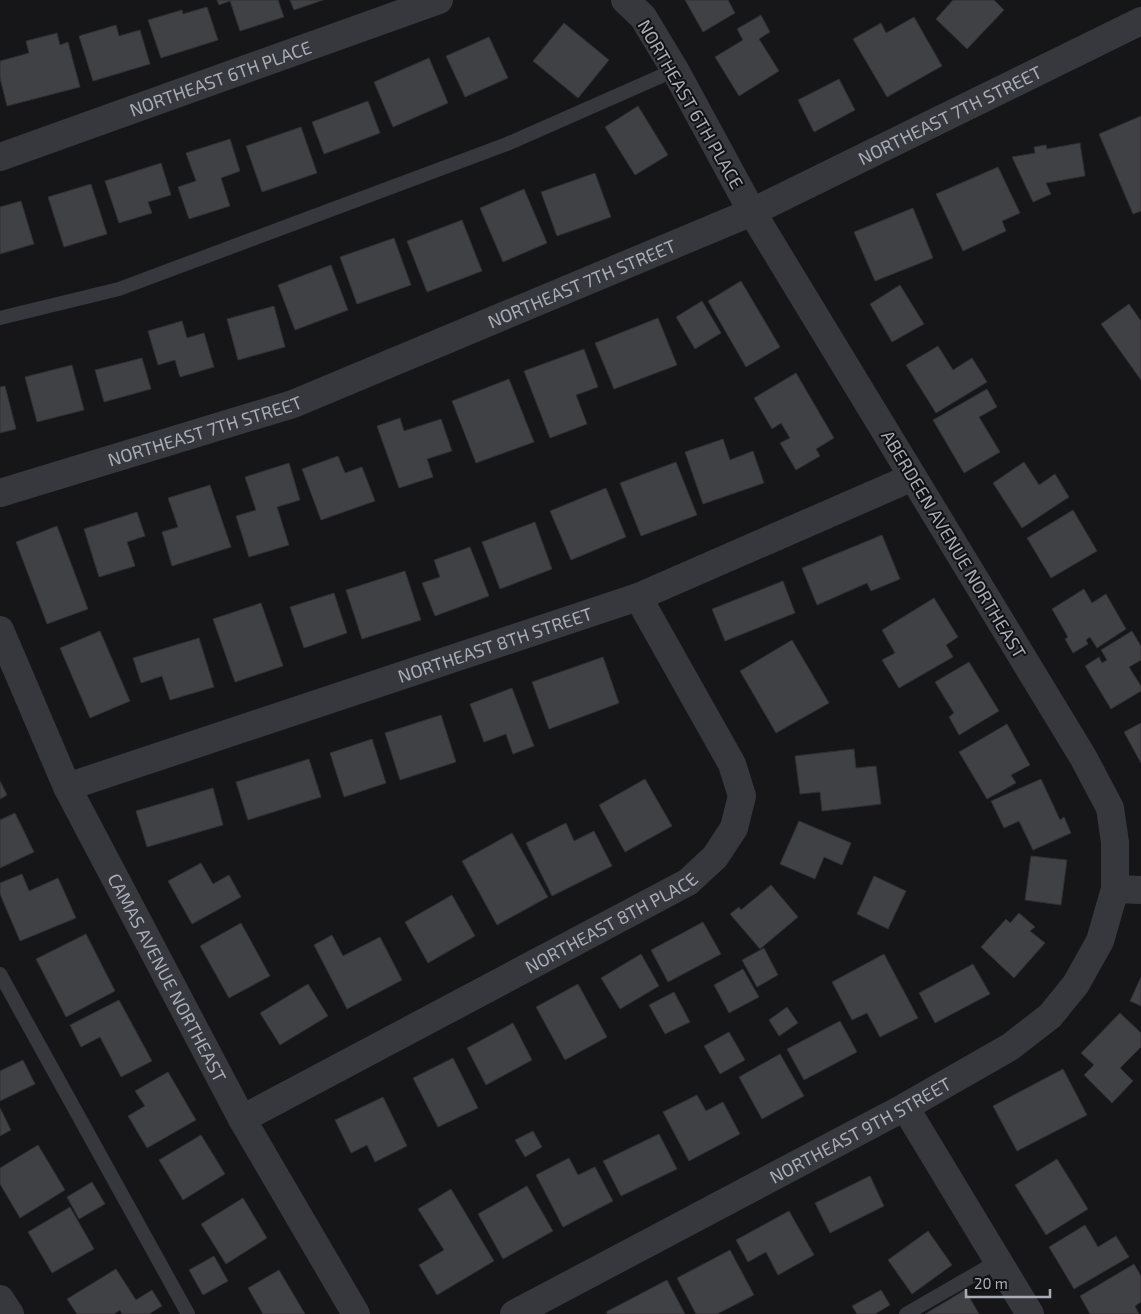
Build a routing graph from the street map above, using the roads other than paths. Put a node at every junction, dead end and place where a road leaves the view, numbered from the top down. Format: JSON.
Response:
{"nodes":[{"id":1,"x":439,"y":0,"type":"edge"},
{"id":2,"x":625,"y":0,"type":"edge"},
{"id":3,"x":1141,"y":21,"type":"edge"},
{"id":4,"x":675,"y":70,"type":"junction"},
{"id":5,"x":0,"y":157,"type":"edge"},
{"id":6,"x":752,"y":212,"type":"junction"},
{"id":7,"x":0,"y":318,"type":"edge"},
{"id":8,"x":913,"y":477,"type":"junction"},
{"id":9,"x":0,"y":493,"type":"edge"},
{"id":10,"x":638,"y":597,"type":"junction"},
{"id":11,"x":0,"y":630,"type":"edge"},
{"id":12,"x":67,"y":787,"type":"junction"},
{"id":13,"x":1128,"y":890,"type":"edge"},
{"id":14,"x":0,"y":974,"type":"edge"},
{"id":15,"x":906,"y":1107,"type":"junction"},
{"id":16,"x":242,"y":1119,"type":"junction"},
{"id":17,"x":998,"y":1261,"type":"junction"},
{"id":18,"x":0,"y":1298,"type":"edge"},
{"id":19,"x":10,"y":1314,"type":"edge"},
{"id":20,"x":188,"y":1314,"type":"edge"},
{"id":21,"x":356,"y":1314,"type":"edge"},
{"id":22,"x":514,"y":1314,"type":"edge"},
{"id":23,"x":906,"y":1314,"type":"edge"},
{"id":24,"x":1030,"y":1314,"type":"edge"}],
"edges":[{"from":1,"to":5,"type":"street","name":"NORTHEAST 6TH PLACE"},
{"from":2,"to":4,"type":"street","name":"NORTHEAST 6TH PLACE"},
{"from":3,"to":6,"type":"street","name":"NORTHEAST 7TH STREET"},
{"from":4,"to":6,"type":"street","name":"NORTHEAST 6TH PLACE"},
{"from":4,"to":7,"type":"lane"},
{"from":6,"to":8,"type":"street","name":"ABERDEEN AVENUE NORTHEAST"},
{"from":6,"to":9,"type":"street","name":"NORTHEAST 7TH STREET"},
{"from":8,"to":10,"type":"street","name":"NORTHEAST 8TH STREET"},
{"from":8,"to":13,"type":"street","name":"ABERDEEN AVENUE NORTHEAST"},
{"from":10,"to":12,"type":"street","name":"NORTHEAST 8TH STREET"},
{"from":10,"to":16,"type":"street","name":"NORTHEAST 8TH PLACE"},
{"from":11,"to":12,"type":"street","name":"CAMAS AVENUE NORTHEAST"},
{"from":12,"to":16,"type":"street","name":"CAMAS AVENUE NORTHEAST"},
{"from":13,"to":15,"type":"street","name":"NORTHEAST 9TH STREET"},
{"from":14,"to":20,"type":"lane"},
{"from":15,"to":17,"type":"street"},
{"from":15,"to":22,"type":"street","name":"NORTHEAST 9TH STREET"},
{"from":16,"to":21,"type":"street","name":"CAMAS AVENUE NORTHEAST"},
{"from":17,"to":23,"type":"lane"},
{"from":17,"to":24,"type":"street"},
{"from":18,"to":19,"type":"street"}]}
